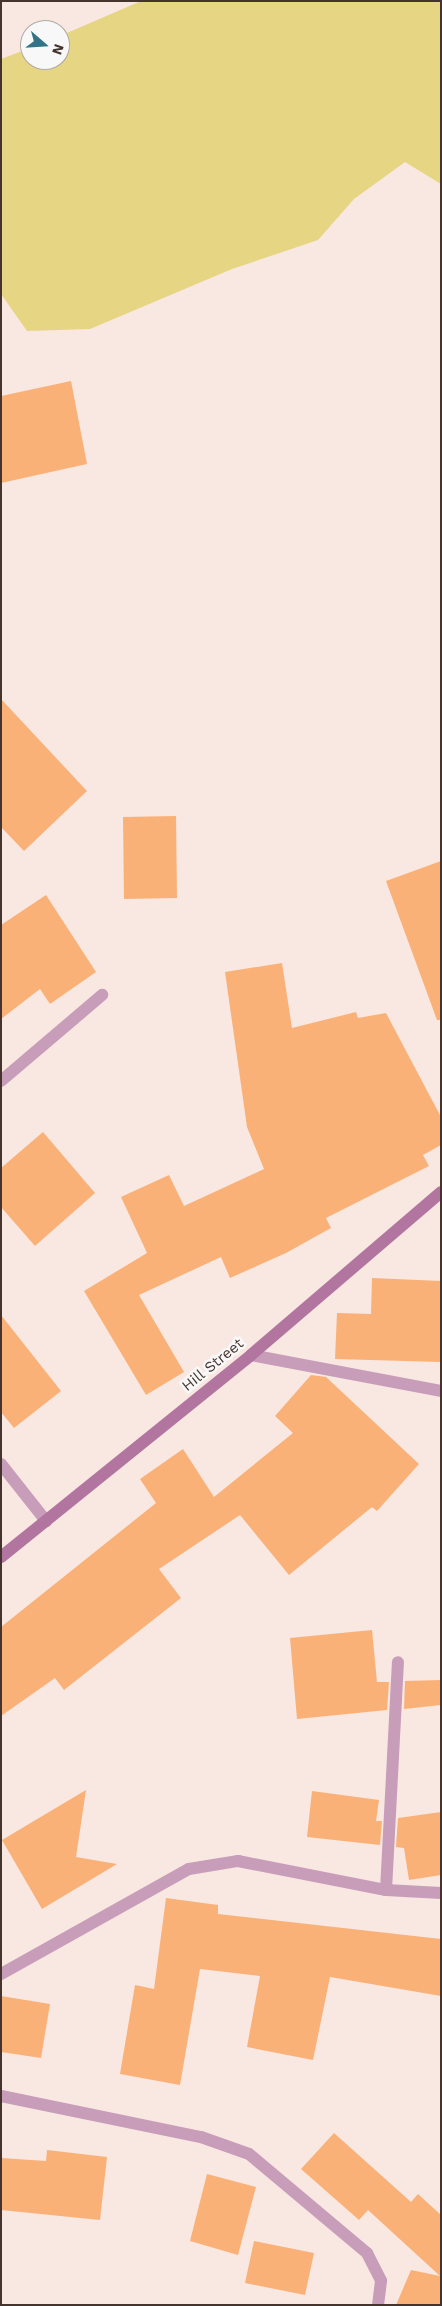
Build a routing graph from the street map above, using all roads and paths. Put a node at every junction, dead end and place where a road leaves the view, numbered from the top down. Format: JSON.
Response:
{"nodes":[{"id":1,"x":102,"y":995,"type":"dead end"},
{"id":2,"x":1,"y":1081,"type":"edge"},
{"id":3,"x":441,"y":1192,"type":"edge"},
{"id":4,"x":252,"y":1355,"type":"junction"},
{"id":5,"x":441,"y":1391,"type":"edge"},
{"id":6,"x":1,"y":1464,"type":"edge"},
{"id":7,"x":46,"y":1521,"type":"junction"},
{"id":8,"x":1,"y":1557,"type":"edge"},
{"id":9,"x":398,"y":1662,"type":"dead end"},
{"id":10,"x":386,"y":1890,"type":"junction"},
{"id":11,"x":441,"y":1893,"type":"edge"},
{"id":12,"x":1,"y":1974,"type":"edge"},
{"id":13,"x":1,"y":2096,"type":"edge"},
{"id":14,"x":378,"y":2305,"type":"edge"}],
"edges":[{"from":1,"to":2,"type":"street"},
{"from":3,"to":4,"type":"main road","name":"Hill Street"},
{"from":4,"to":5,"type":"street"},
{"from":4,"to":7,"type":"main road","name":"Hill Street"},
{"from":6,"to":7,"type":"street"},
{"from":7,"to":8,"type":"main road","name":"Hill Street"},
{"from":9,"to":10,"type":"street"},
{"from":10,"to":11,"type":"street"},
{"from":10,"to":12,"type":"street"},
{"from":13,"to":14,"type":"street"}]}
